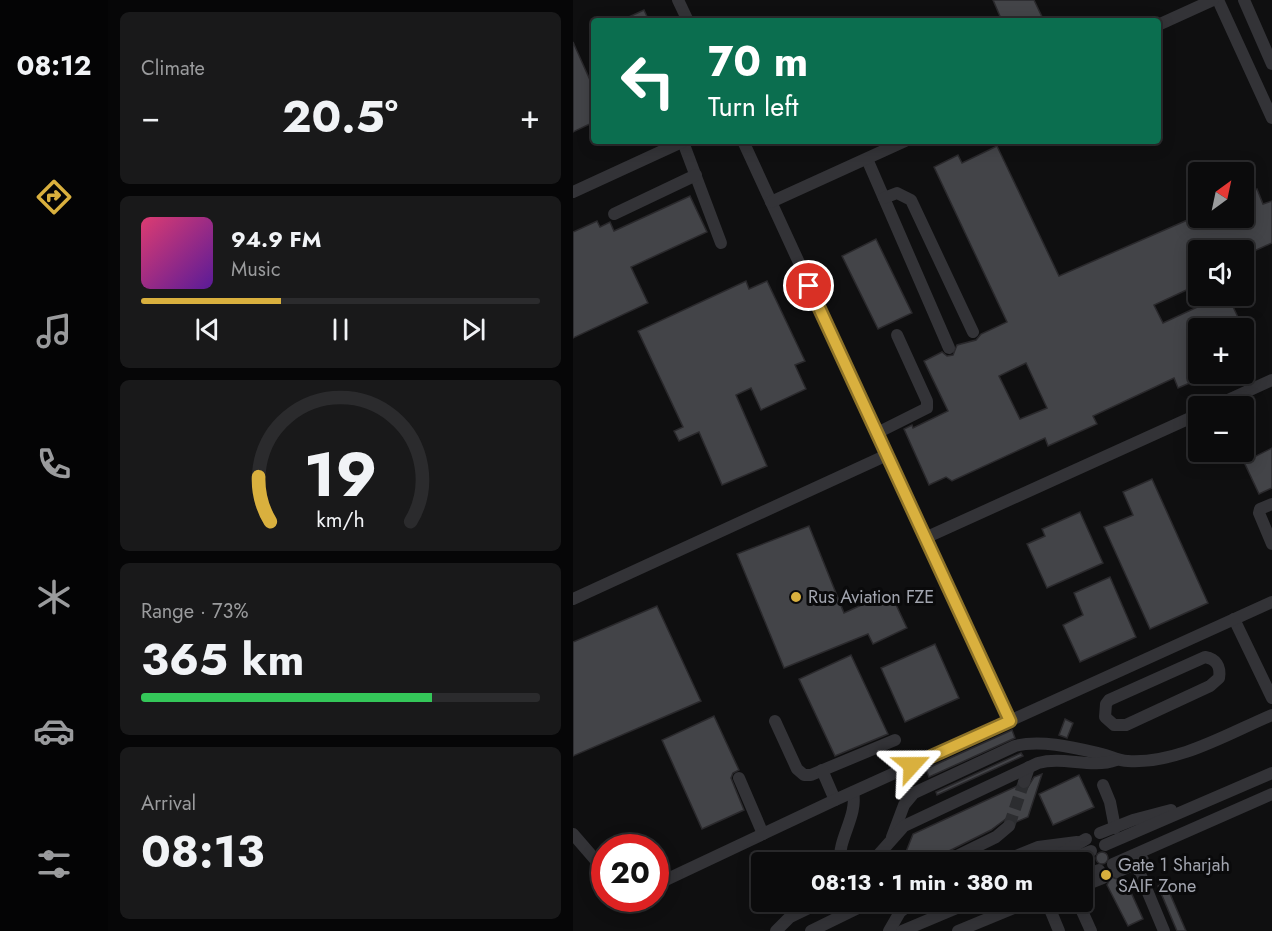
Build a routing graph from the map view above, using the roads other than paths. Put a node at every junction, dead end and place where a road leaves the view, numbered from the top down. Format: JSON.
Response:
{"nodes":[{"id":1,"x":678,"y":0,"type":"edge"},
{"id":2,"x":1213,"y":0,"type":"edge"},
{"id":3,"x":1218,"y":0,"type":"edge"},
{"id":4,"x":1244,"y":0,"type":"edge"},
{"id":5,"x":687,"y":18,"type":"edge"},
{"id":6,"x":1161,"y":24,"type":"edge"},
{"id":7,"x":1272,"y":64,"type":"edge"},
{"id":8,"x":1272,"y":118,"type":"edge"},
{"id":9,"x":677,"y":144,"type":"edge"},
{"id":10,"x":685,"y":144,"type":"edge"},
{"id":11,"x":744,"y":144,"type":"edge"},
{"id":12,"x":899,"y":144,"type":"edge"},
{"id":13,"x":867,"y":159,"type":"junction"},
{"id":14,"x":696,"y":176,"type":"junction"},
{"id":15,"x":573,"y":192,"type":"edge"},
{"id":16,"x":884,"y":198,"type":"junction"},
{"id":17,"x":771,"y":202,"type":"junction"},
{"id":18,"x":614,"y":213,"type":"dead end"},
{"id":19,"x":721,"y":243,"type":"dead end"},
{"id":20,"x":973,"y":332,"type":"dead end"},
{"id":21,"x":897,"y":335,"type":"dead end"},
{"id":22,"x":949,"y":348,"type":"dead end"},
{"id":23,"x":1272,"y":380,"type":"edge"},
{"id":24,"x":1237,"y":396,"type":"edge"},
{"id":25,"x":1188,"y":419,"type":"edge"},
{"id":26,"x":877,"y":433,"type":"junction"},
{"id":27,"x":887,"y":454,"type":"junction"},
{"id":28,"x":1272,"y":504,"type":"edge"},
{"id":29,"x":925,"y":538,"type":"junction"},
{"id":30,"x":1272,"y":544,"type":"edge"},
{"id":31,"x":573,"y":599,"type":"edge"},
{"id":32,"x":1272,"y":602,"type":"edge"},
{"id":33,"x":1234,"y":619,"type":"junction"},
{"id":34,"x":1115,"y":673,"type":"junction"},
{"id":35,"x":1123,"y":693,"type":"junction"},
{"id":36,"x":1272,"y":698,"type":"edge"},
{"id":37,"x":1272,"y":715,"type":"edge"},
{"id":38,"x":775,"y":721,"type":"dead end"},
{"id":39,"x":1010,"y":721,"type":"junction"},
{"id":40,"x":895,"y":740,"type":"dead end"},
{"id":41,"x":1116,"y":760,"type":"junction"},
{"id":42,"x":1029,"y":767,"type":"junction"},
{"id":43,"x":822,"y":770,"type":"junction"},
{"id":44,"x":1272,"y":773,"type":"edge"},
{"id":45,"x":739,"y":778,"type":"dead end"},
{"id":46,"x":1024,"y":782,"type":"tunnel mouth"},
{"id":47,"x":1103,"y":785,"type":"dead end"},
{"id":48,"x":853,"y":792,"type":"junction"},
{"id":49,"x":1272,"y":794,"type":"edge"},
{"id":50,"x":835,"y":800,"type":"junction"},
{"id":51,"x":1193,"y":807,"type":"junction"},
{"id":52,"x":1009,"y":826,"type":"tunnel mouth"},
{"id":53,"x":1115,"y":828,"type":"junction"},
{"id":54,"x":573,"y":834,"type":"edge"},
{"id":55,"x":763,"y":834,"type":"junction"},
{"id":56,"x":892,"y":837,"type":"junction"},
{"id":57,"x":1168,"y":840,"type":"junction"},
{"id":58,"x":1085,"y":844,"type":"junction"},
{"id":59,"x":839,"y":852,"type":"edge"},
{"id":60,"x":881,"y":852,"type":"edge"},
{"id":61,"x":965,"y":852,"type":"edge"},
{"id":62,"x":1037,"y":852,"type":"edge"},
{"id":63,"x":1068,"y":852,"type":"edge"},
{"id":64,"x":1075,"y":852,"type":"edge"},
{"id":65,"x":591,"y":855,"type":"edge"},
{"id":66,"x":1136,"y":864,"type":"junction"},
{"id":67,"x":669,"y":878,"type":"edge"},
{"id":68,"x":802,"y":912,"type":"edge"},
{"id":69,"x":850,"y":912,"type":"edge"},
{"id":70,"x":900,"y":912,"type":"edge"},
{"id":71,"x":947,"y":912,"type":"edge"},
{"id":72,"x":1004,"y":912,"type":"edge"},
{"id":73,"x":1051,"y":912,"type":"edge"},
{"id":74,"x":1082,"y":912,"type":"edge"},
{"id":75,"x":776,"y":931,"type":"edge"},
{"id":76,"x":811,"y":931,"type":"edge"},
{"id":77,"x":889,"y":931,"type":"edge"},
{"id":78,"x":902,"y":931,"type":"edge"},
{"id":79,"x":958,"y":931,"type":"edge"},
{"id":80,"x":1059,"y":931,"type":"edge"},
{"id":81,"x":1091,"y":931,"type":"edge"},
{"id":82,"x":1164,"y":931,"type":"edge"}],
"edges":[{"from":1,"to":5,"type":"street"},
{"from":2,"to":6,"type":"street"},
{"from":3,"to":8,"type":"street"},
{"from":4,"to":7,"type":"street"},
{"from":9,"to":15,"type":"street"},
{"from":10,"to":14,"type":"street"},
{"from":11,"to":17,"type":"street"},
{"from":12,"to":13,"type":"street"},
{"from":13,"to":16,"type":"street"},
{"from":13,"to":17,"type":"street"},
{"from":14,"to":18,"type":"street"},
{"from":14,"to":19,"type":"street"},
{"from":16,"to":20,"type":"street"},
{"from":16,"to":22,"type":"street"},
{"from":17,"to":26,"type":"street"},
{"from":21,"to":26,"type":"street"},
{"from":23,"to":24,"type":"street"},
{"from":25,"to":29,"type":"street"},
{"from":26,"to":27,"type":"street"},
{"from":27,"to":29,"type":"street"},
{"from":27,"to":31,"type":"street"},
{"from":28,"to":30,"type":"street"},
{"from":29,"to":39,"type":"street"},
{"from":32,"to":33,"type":"street"},
{"from":33,"to":34,"type":"street"},
{"from":33,"to":36,"type":"street"},
{"from":34,"to":35,"type":"street"},
{"from":34,"to":39,"type":"street"},
{"from":35,"to":35,"type":"street"},
{"from":37,"to":41,"type":"street"},
{"from":38,"to":43,"type":"street"},
{"from":39,"to":48,"type":"street"},
{"from":40,"to":43,"type":"street"},
{"from":41,"to":42,"type":"street"},
{"from":41,"to":56,"type":"street"},
{"from":42,"to":46,"type":"street"},
{"from":42,"to":56,"type":"street"},
{"from":43,"to":50,"type":"street"},
{"from":44,"to":51,"type":"street"},
{"from":45,"to":55,"type":"street"},
{"from":47,"to":53,"type":"street"},
{"from":48,"to":50,"type":"street"},
{"from":48,"to":59,"type":"street"},
{"from":49,"to":57,"type":"street"},
{"from":50,"to":55,"type":"street"},
{"from":51,"to":53,"type":"street"},
{"from":51,"to":53,"type":"street"},
{"from":52,"to":61,"type":"street"},
{"from":54,"to":65,"type":"street"},
{"from":55,"to":67,"type":"street"},
{"from":56,"to":60,"type":"street"},
{"from":57,"to":66,"type":"street"},
{"from":57,"to":66,"type":"street"},
{"from":58,"to":62,"type":"street"},
{"from":58,"to":63,"type":"street"},
{"from":58,"to":64,"type":"street"},
{"from":66,"to":82,"type":"street"},
{"from":68,"to":75,"type":"street"},
{"from":69,"to":76,"type":"street"},
{"from":70,"to":77,"type":"street"},
{"from":71,"to":78,"type":"street"},
{"from":72,"to":79,"type":"street"},
{"from":73,"to":80,"type":"street"},
{"from":74,"to":81,"type":"street"}]}
